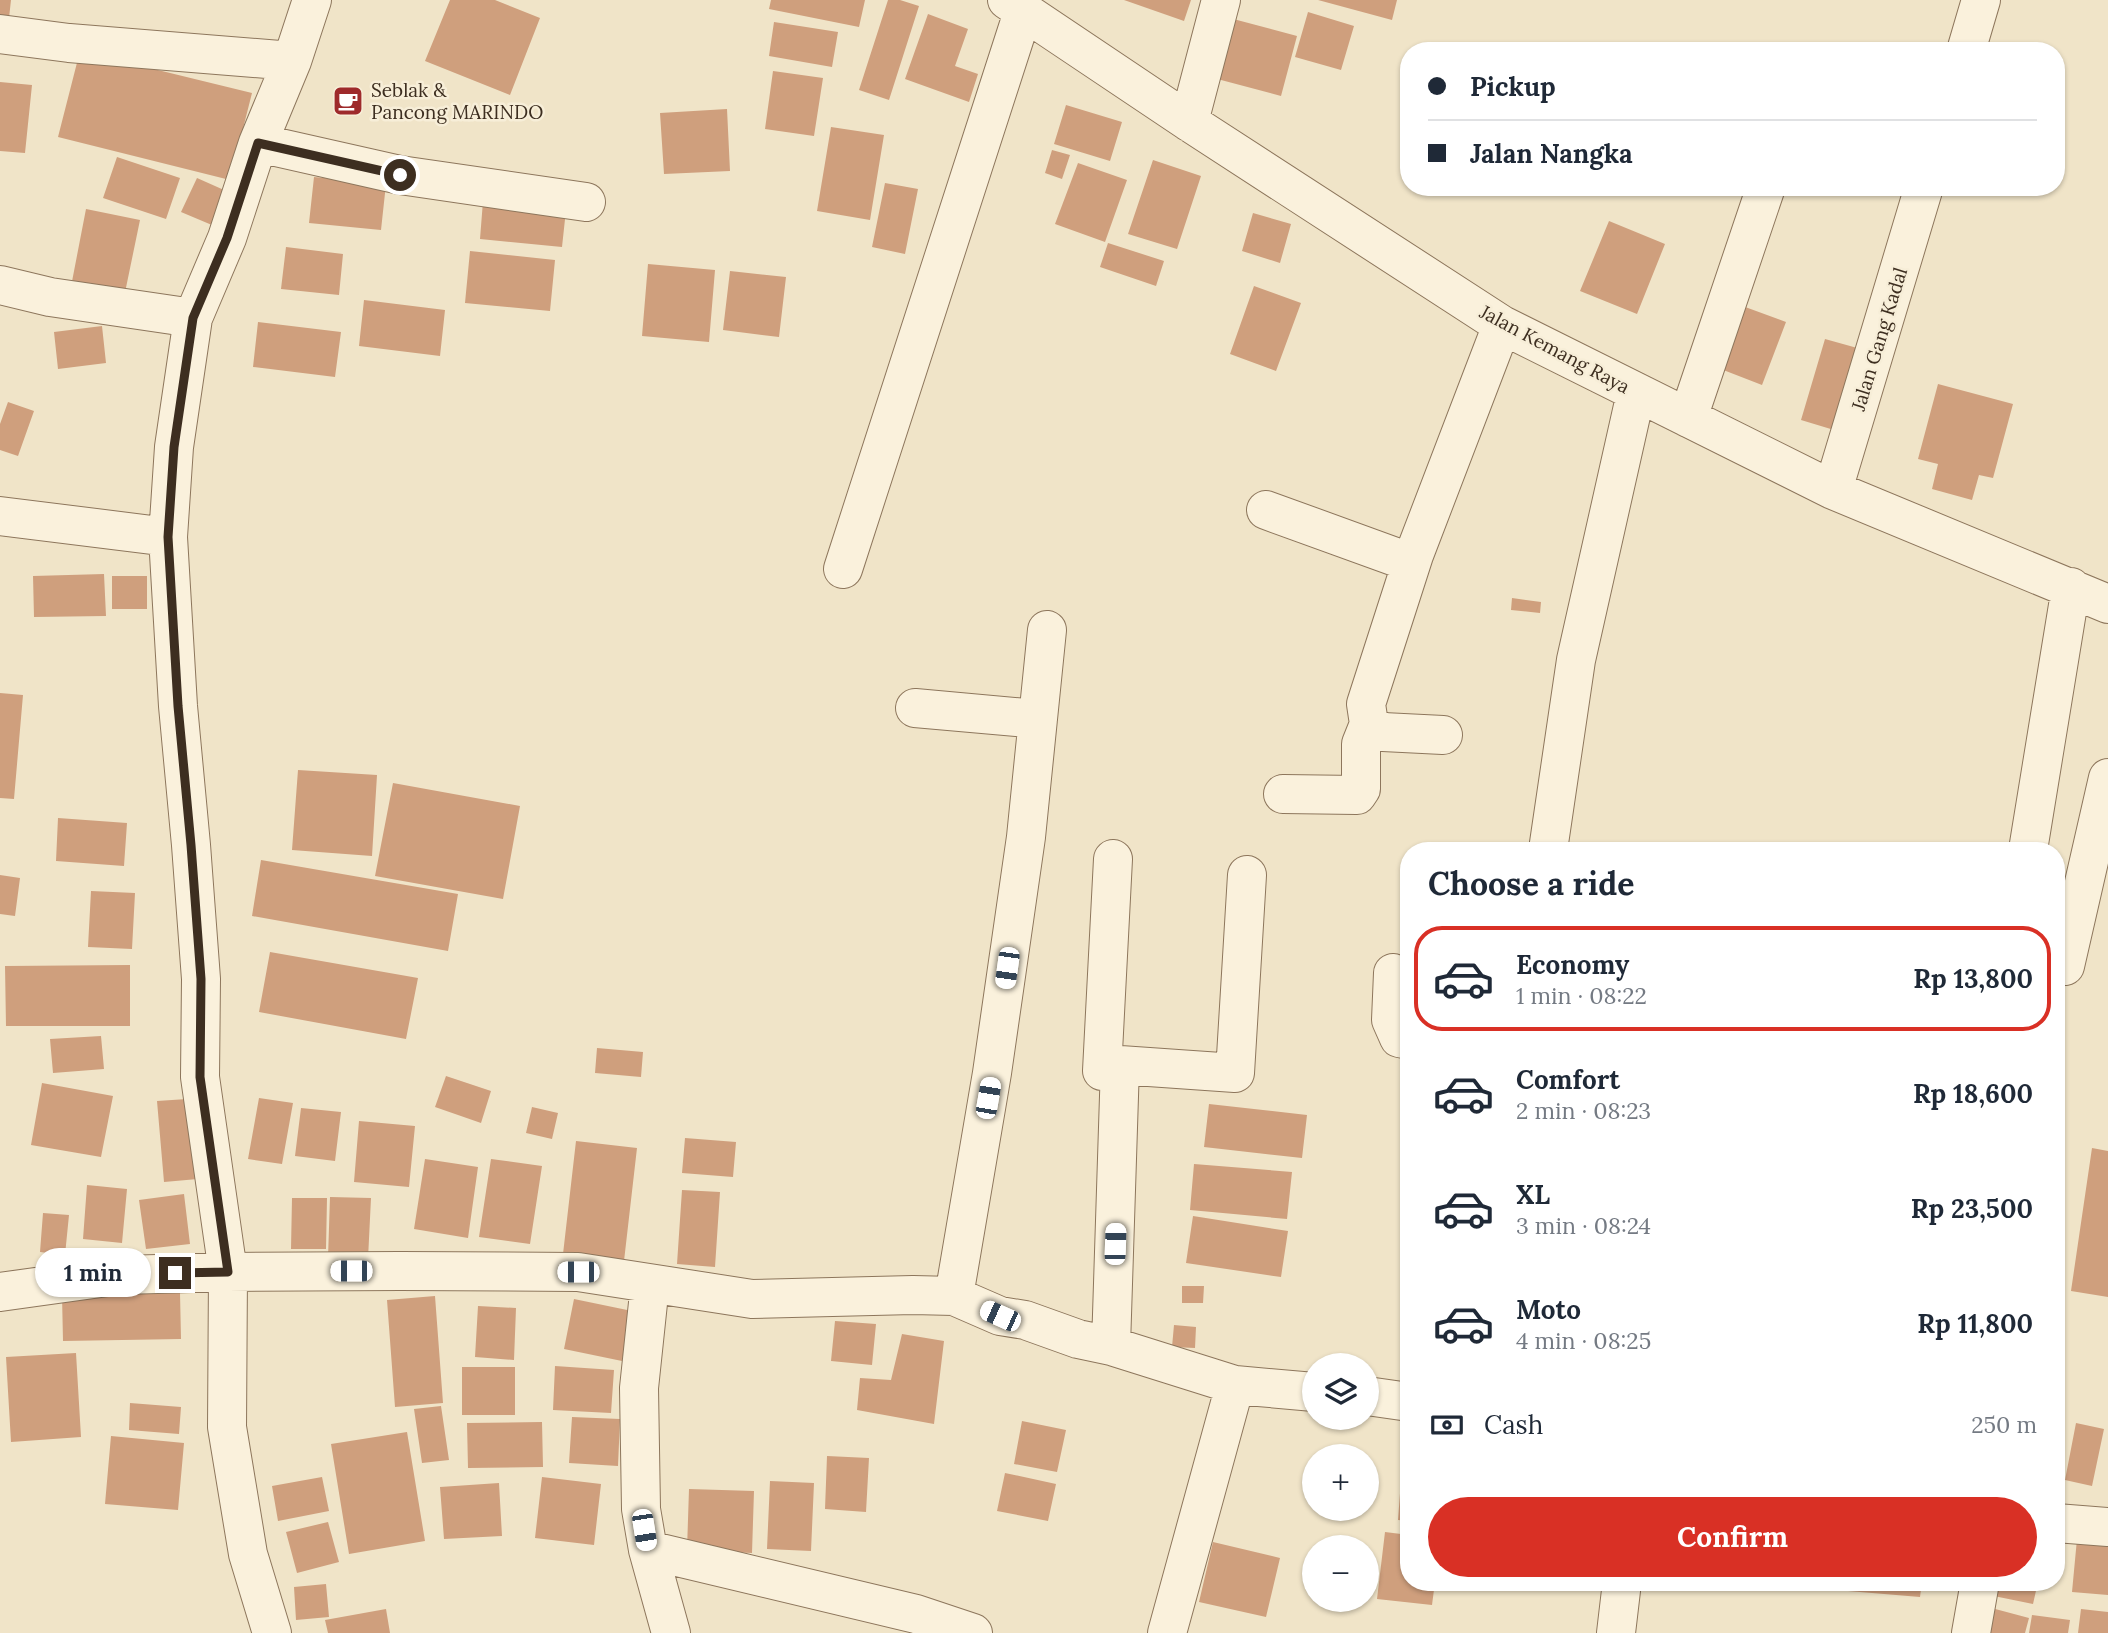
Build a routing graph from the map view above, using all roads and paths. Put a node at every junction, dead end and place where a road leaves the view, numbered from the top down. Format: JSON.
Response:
{"nodes":[{"id":1,"x":312,"y":0,"type":"edge"},
{"id":2,"x":1222,"y":0,"type":"edge"},
{"id":3,"x":1981,"y":0,"type":"edge"},
{"id":4,"x":1015,"y":6,"type":"edge"},
{"id":5,"x":0,"y":34,"type":"edge"},
{"id":6,"x":1969,"y":42,"type":"edge"},
{"id":7,"x":292,"y":61,"type":"junction"},
{"id":8,"x":1189,"y":122,"type":"junction"},
{"id":9,"x":258,"y":143,"type":"junction"},
{"id":10,"x":1763,"y":196,"type":"edge"},
{"id":11,"x":1921,"y":196,"type":"edge"},
{"id":12,"x":586,"y":202,"type":"dead end"},
{"id":13,"x":0,"y":285,"type":"edge"},
{"id":14,"x":193,"y":318,"type":"junction"},
{"id":15,"x":1502,"y":325,"type":"junction"},
{"id":16,"x":1636,"y":393,"type":"junction"},
{"id":17,"x":1688,"y":418,"type":"junction"},
{"id":18,"x":1833,"y":490,"type":"junction"},
{"id":19,"x":1266,"y":510,"type":"dead end"},
{"id":20,"x":0,"y":516,"type":"edge"},
{"id":21,"x":168,"y":537,"type":"junction"},
{"id":22,"x":1414,"y":555,"type":"junction"},
{"id":23,"x":843,"y":569,"type":"dead end"},
{"id":24,"x":2071,"y":587,"type":"junction"},
{"id":25,"x":2108,"y":604,"type":"edge"},
{"id":26,"x":1047,"y":630,"type":"dead end"},
{"id":27,"x":915,"y":708,"type":"dead end"},
{"id":28,"x":1038,"y":719,"type":"junction"},
{"id":29,"x":1369,"y":724,"type":"junction"},
{"id":30,"x":1443,"y":735,"type":"dead end"},
{"id":31,"x":2108,"y":778,"type":"edge"},
{"id":32,"x":1283,"y":794,"type":"dead end"},
{"id":33,"x":1549,"y":842,"type":"edge"},
{"id":34,"x":2029,"y":842,"type":"edge"},
{"id":35,"x":1114,"y":859,"type":"dead end"},
{"id":36,"x":1247,"y":875,"type":"dead end"},
{"id":37,"x":2065,"y":966,"type":"dead end"},
{"id":38,"x":1393,"y":973,"type":"dead end"},
{"id":39,"x":1400,"y":1038,"type":"edge"},
{"id":40,"x":1120,"y":1065,"type":"junction"},
{"id":41,"x":228,"y":1272,"type":"junction"},
{"id":42,"x":650,"y":1284,"type":"junction"},
{"id":43,"x":0,"y":1292,"type":"edge"},
{"id":44,"x":954,"y":1296,"type":"junction"},
{"id":45,"x":1111,"y":1346,"type":"junction"},
{"id":46,"x":1235,"y":1385,"type":"junction"},
{"id":47,"x":1302,"y":1391,"type":"edge"},
{"id":48,"x":1379,"y":1398,"type":"edge"},
{"id":49,"x":1400,"y":1401,"type":"edge"},
{"id":50,"x":2065,"y":1524,"type":"edge"},
{"id":51,"x":2108,"y":1527,"type":"edge"},
{"id":52,"x":648,"y":1550,"type":"junction"},
{"id":53,"x":1621,"y":1591,"type":"edge"},
{"id":54,"x":1978,"y":1591,"type":"edge"},
{"id":55,"x":272,"y":1633,"type":"edge"},
{"id":56,"x":671,"y":1633,"type":"edge"},
{"id":57,"x":973,"y":1633,"type":"edge"},
{"id":58,"x":1167,"y":1633,"type":"edge"},
{"id":59,"x":1616,"y":1633,"type":"edge"},
{"id":60,"x":1971,"y":1633,"type":"edge"}],
"edges":[{"from":1,"to":7,"type":"street"},
{"from":2,"to":8,"type":"street"},
{"from":3,"to":6,"type":"street"},
{"from":4,"to":8,"type":"street","name":"Jalan Kemang Raya"},
{"from":4,"to":23,"type":"street"},
{"from":5,"to":7,"type":"street"},
{"from":7,"to":9,"type":"street"},
{"from":8,"to":15,"type":"street","name":"Jalan Kemang Raya"},
{"from":9,"to":12,"type":"street"},
{"from":9,"to":14,"type":"street"},
{"from":10,"to":17,"type":"street"},
{"from":11,"to":18,"type":"street","name":"Jalan Gang Kadal"},
{"from":13,"to":14,"type":"street"},
{"from":14,"to":21,"type":"street"},
{"from":15,"to":16,"type":"street","name":"Jalan Kemang Raya"},
{"from":15,"to":22,"type":"street"},
{"from":16,"to":17,"type":"street","name":"Jalan Kemang Raya"},
{"from":16,"to":33,"type":"street"},
{"from":17,"to":18,"type":"street","name":"Jalan Kemang Raya"},
{"from":18,"to":24,"type":"street","name":"Jalan Kemang Raya"},
{"from":19,"to":22,"type":"street"},
{"from":20,"to":21,"type":"street"},
{"from":21,"to":41,"type":"street"},
{"from":22,"to":29,"type":"street"},
{"from":24,"to":25,"type":"street","name":"Jalan Kemang Raya"},
{"from":24,"to":34,"type":"street"},
{"from":26,"to":28,"type":"street"},
{"from":27,"to":28,"type":"street"},
{"from":28,"to":44,"type":"street"},
{"from":29,"to":30,"type":"street"},
{"from":29,"to":32,"type":"street"},
{"from":31,"to":37,"type":"street"},
{"from":35,"to":40,"type":"street"},
{"from":36,"to":40,"type":"street"},
{"from":38,"to":39,"type":"street"},
{"from":40,"to":45,"type":"street"},
{"from":41,"to":42,"type":"street"},
{"from":41,"to":43,"type":"street"},
{"from":41,"to":55,"type":"street"},
{"from":42,"to":44,"type":"street"},
{"from":42,"to":52,"type":"street"},
{"from":44,"to":45,"type":"street"},
{"from":45,"to":46,"type":"street"},
{"from":46,"to":47,"type":"street"},
{"from":46,"to":58,"type":"street"},
{"from":48,"to":49,"type":"street"},
{"from":50,"to":51,"type":"street"},
{"from":52,"to":56,"type":"street"},
{"from":52,"to":57,"type":"street"},
{"from":53,"to":59,"type":"street"},
{"from":54,"to":60,"type":"street"}]}
